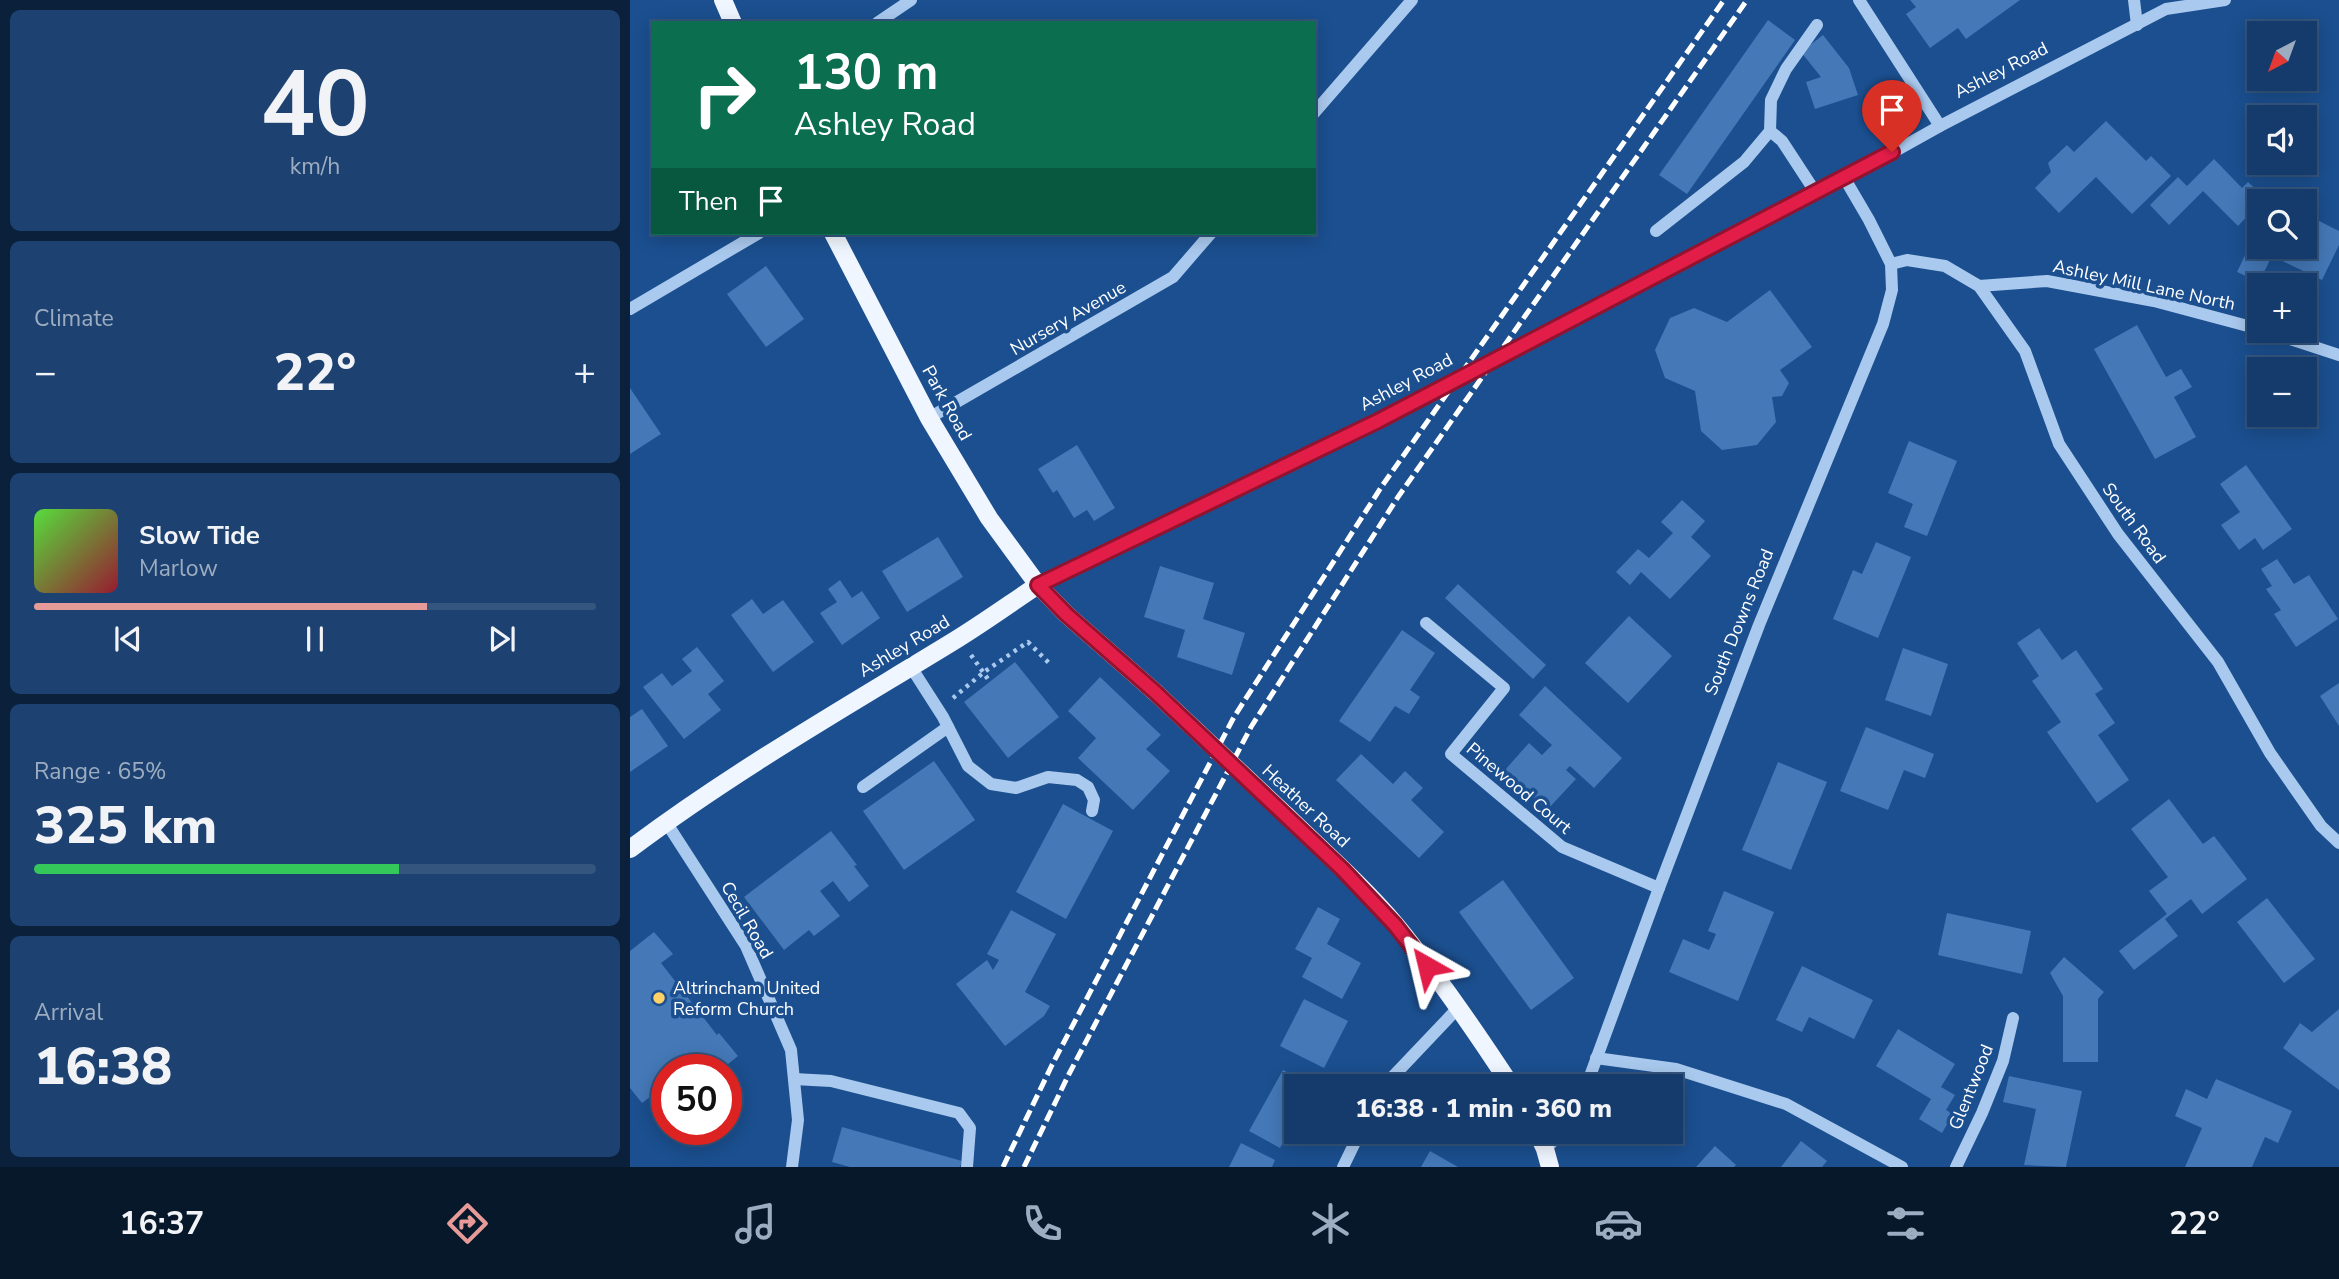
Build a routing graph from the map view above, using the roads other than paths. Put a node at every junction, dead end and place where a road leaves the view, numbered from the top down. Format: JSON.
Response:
{"nodes":[{"id":1,"x":723,"y":0,"type":"edge"},
{"id":2,"x":911,"y":0,"type":"edge"},
{"id":3,"x":1412,"y":0,"type":"edge"},
{"id":4,"x":1859,"y":0,"type":"edge"},
{"id":5,"x":2134,"y":0,"type":"edge"},
{"id":6,"x":2225,"y":0,"type":"edge"},
{"id":7,"x":732,"y":21,"type":"edge"},
{"id":8,"x":880,"y":21,"type":"edge"},
{"id":9,"x":1817,"y":25,"type":"dead end"},
{"id":10,"x":2137,"y":25,"type":"junction"},
{"id":11,"x":1316,"y":111,"type":"edge"},
{"id":12,"x":1940,"y":126,"type":"junction"},
{"id":13,"x":1770,"y":131,"type":"junction"},
{"id":14,"x":1845,"y":179,"type":"junction"},
{"id":15,"x":1816,"y":193,"type":"junction"},
{"id":16,"x":1656,"y":230,"type":"dead end"},
{"id":17,"x":756,"y":235,"type":"edge"},
{"id":18,"x":834,"y":235,"type":"edge"},
{"id":19,"x":1209,"y":235,"type":"edge"},
{"id":20,"x":1891,"y":264,"type":"junction"},
{"id":21,"x":1979,"y":286,"type":"junction"},
{"id":22,"x":630,"y":309,"type":"edge"},
{"id":23,"x":2247,"y":326,"type":"edge"},
{"id":24,"x":2302,"y":343,"type":"edge"},
{"id":25,"x":2339,"y":355,"type":"edge"},
{"id":26,"x":929,"y":418,"type":"junction"},
{"id":27,"x":1038,"y":585,"type":"junction"},
{"id":28,"x":1426,"y":623,"type":"dead end"},
{"id":29,"x":911,"y":667,"type":"junction"},
{"id":30,"x":948,"y":727,"type":"junction"},
{"id":31,"x":863,"y":787,"type":"dead end"},
{"id":32,"x":1092,"y":811,"type":"dead end"},
{"id":33,"x":666,"y":822,"type":"junction"},
{"id":34,"x":2339,"y":843,"type":"edge"},
{"id":35,"x":630,"y":849,"type":"edge"},
{"id":36,"x":1659,"y":888,"type":"junction"},
{"id":37,"x":1458,"y":1008,"type":"junction"},
{"id":38,"x":2013,"y":1018,"type":"dead end"},
{"id":39,"x":1596,"y":1058,"type":"junction"},
{"id":40,"x":1395,"y":1074,"type":"edge"},
{"id":41,"x":1503,"y":1074,"type":"edge"},
{"id":42,"x":1590,"y":1074,"type":"edge"},
{"id":43,"x":794,"y":1079,"type":"junction"},
{"id":44,"x":1354,"y":1144,"type":"edge"},
{"id":45,"x":1543,"y":1144,"type":"edge"},
{"id":46,"x":1550,"y":1144,"type":"edge"},
{"id":47,"x":1545,"y":1149,"type":"junction"},
{"id":48,"x":792,"y":1167,"type":"edge"},
{"id":49,"x":967,"y":1167,"type":"edge"},
{"id":50,"x":1343,"y":1167,"type":"edge"},
{"id":51,"x":1550,"y":1167,"type":"edge"},
{"id":52,"x":1902,"y":1167,"type":"edge"},
{"id":53,"x":1956,"y":1167,"type":"edge"}],
"edges":[{"from":1,"to":7,"type":"main road"},
{"from":2,"to":8,"type":"street"},
{"from":3,"to":11,"type":"street"},
{"from":4,"to":12,"type":"street"},
{"from":5,"to":10,"type":"street"},
{"from":6,"to":10,"type":"street","name":"Ashley Road"},
{"from":9,"to":13,"type":"street"},
{"from":10,"to":12,"type":"street","name":"Ashley Road"},
{"from":12,"to":14,"type":"street","name":"Ashley Road"},
{"from":13,"to":15,"type":"street"},
{"from":13,"to":16,"type":"street"},
{"from":14,"to":15,"type":"street","name":"Ashley Road"},
{"from":14,"to":20,"type":"street","name":"South Downs Road"},
{"from":15,"to":27,"type":"street","name":"Ashley Road","bridge":true},
{"from":17,"to":22,"type":"street"},
{"from":18,"to":26,"type":"main road","name":"Park Road"},
{"from":19,"to":26,"type":"street","name":"Nursery Avenue"},
{"from":20,"to":21,"type":"street","name":"South Road"},
{"from":20,"to":36,"type":"street","name":"South Downs Road"},
{"from":21,"to":23,"type":"street","name":"Ashley Mill Lane North"},
{"from":21,"to":34,"type":"street","name":"South Road"},
{"from":24,"to":25,"type":"street"},
{"from":26,"to":27,"type":"main road","name":"Park Road"},
{"from":27,"to":29,"type":"main road","name":"Ashley Road"},
{"from":27,"to":37,"type":"main road","name":"Heather Road","bridge":true},
{"from":28,"to":36,"type":"street","name":"Pinewood Court"},
{"from":29,"to":30,"type":"street"},
{"from":29,"to":33,"type":"main road","name":"Ashley Road"},
{"from":30,"to":31,"type":"street"},
{"from":30,"to":32,"type":"street"},
{"from":33,"to":35,"type":"main road","name":"Ashley Road"},
{"from":33,"to":43,"type":"street","name":"Cecil Road"},
{"from":36,"to":39,"type":"street","name":"South Downs Road"},
{"from":37,"to":40,"type":"street"},
{"from":37,"to":41,"type":"main road","name":"Heather Road"},
{"from":38,"to":53,"type":"street","name":"Glentwood"},
{"from":39,"to":42,"type":"street","name":"South Downs Road"},
{"from":39,"to":52,"type":"street"},
{"from":43,"to":48,"type":"street","name":"Cecil Road"},
{"from":43,"to":49,"type":"street"},
{"from":44,"to":50,"type":"street"},
{"from":45,"to":47,"type":"main road"},
{"from":46,"to":47,"type":"street"},
{"from":47,"to":51,"type":"main road"}]}
